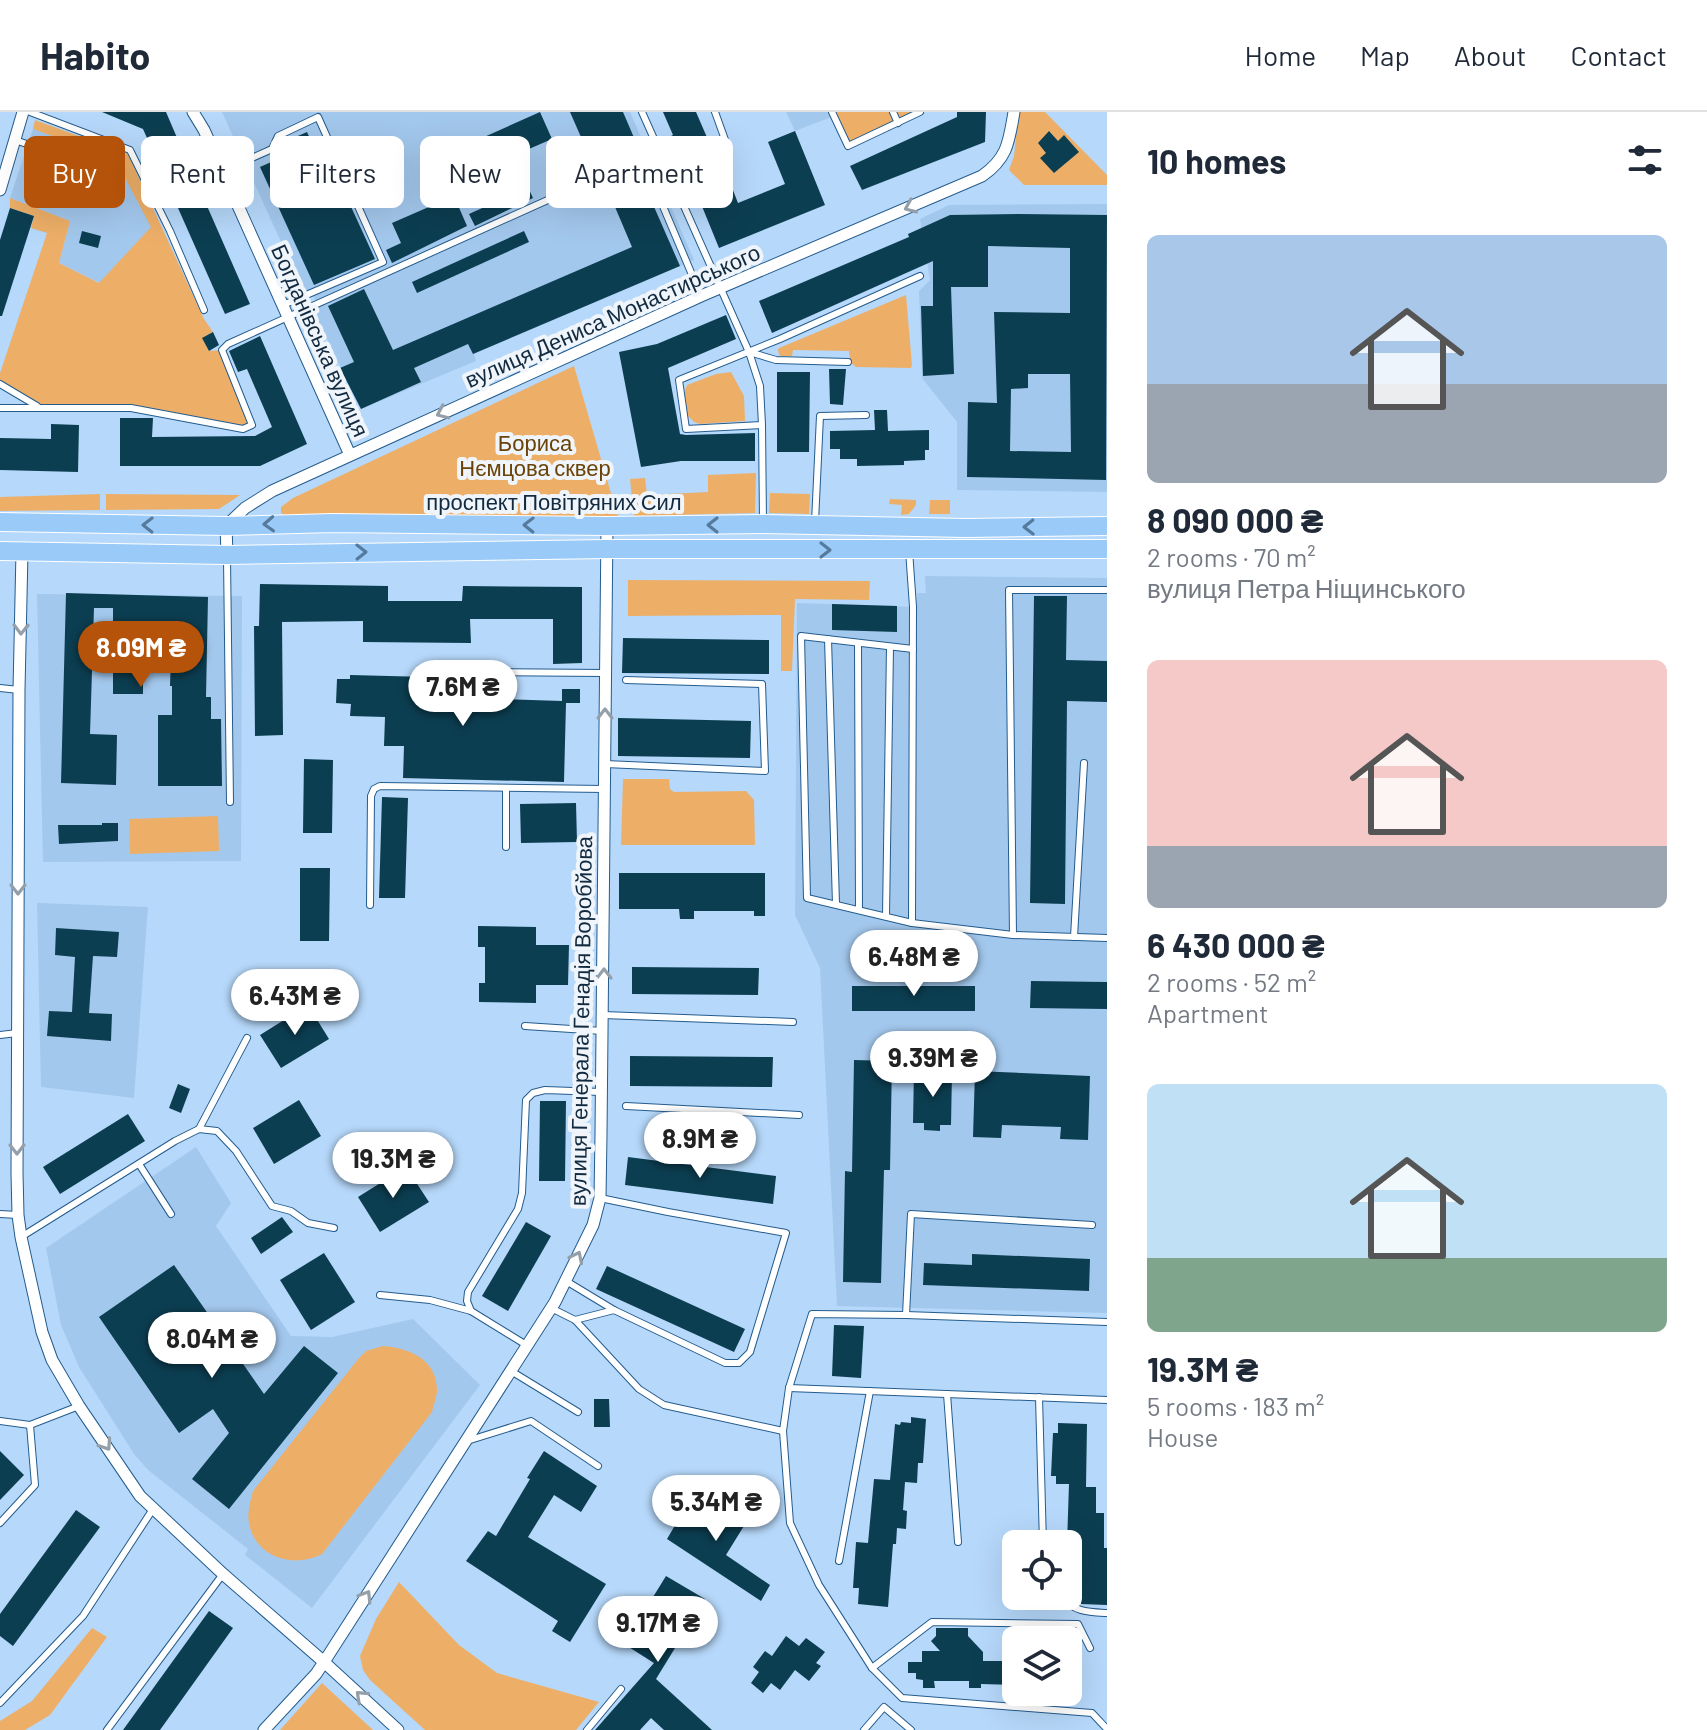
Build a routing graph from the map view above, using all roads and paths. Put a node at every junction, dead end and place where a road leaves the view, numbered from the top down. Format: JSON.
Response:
{"nodes":[{"id":1,"x":23,"y":112,"type":"edge"},
{"id":2,"x":30,"y":112,"type":"edge"},
{"id":3,"x":193,"y":112,"type":"edge"},
{"id":4,"x":642,"y":112,"type":"edge"},
{"id":5,"x":715,"y":112,"type":"edge"},
{"id":6,"x":832,"y":112,"type":"edge"},
{"id":7,"x":893,"y":112,"type":"edge"},
{"id":8,"x":920,"y":112,"type":"edge"},
{"id":9,"x":1014,"y":112,"type":"edge"},
{"id":10,"x":898,"y":123,"type":"junction"},
{"id":11,"x":207,"y":136,"type":"edge"},
{"id":12,"x":653,"y":136,"type":"edge"},
{"id":13,"x":724,"y":136,"type":"edge"},
{"id":14,"x":15,"y":140,"type":"junction"},
{"id":15,"x":24,"y":143,"type":"edge"},
{"id":16,"x":254,"y":157,"type":"edge"},
{"id":17,"x":0,"y":190,"type":"edge"},
{"id":18,"x":546,"y":201,"type":"edge"},
{"id":19,"x":240,"y":208,"type":"edge"},
{"id":20,"x":664,"y":208,"type":"edge"},
{"id":21,"x":685,"y":208,"type":"edge"},
{"id":22,"x":920,"y":276,"type":"dead end"},
{"id":23,"x":721,"y":288,"type":"junction"},
{"id":24,"x":701,"y":296,"type":"junction"},
{"id":25,"x":283,"y":305,"type":"junction"},
{"id":26,"x":204,"y":310,"type":"dead end"},
{"id":27,"x":288,"y":317,"type":"junction"},
{"id":28,"x":749,"y":352,"type":"junction"},
{"id":29,"x":848,"y":362,"type":"dead end"},
{"id":30,"x":0,"y":384,"type":"edge"},
{"id":31,"x":0,"y":408,"type":"edge"},
{"id":32,"x":40,"y":408,"type":"junction"},
{"id":33,"x":866,"y":415,"type":"dead end"},
{"id":34,"x":762,"y":425,"type":"junction"},
{"id":35,"x":350,"y":455,"type":"junction"},
{"id":36,"x":0,"y":522,"type":"edge"},
{"id":37,"x":763,"y":524,"type":"junction"},
{"id":38,"x":815,"y":525,"type":"junction"},
{"id":39,"x":226,"y":526,"type":"junction"},
{"id":40,"x":607,"y":526,"type":"junction"},
{"id":41,"x":1107,"y":526,"type":"edge"},
{"id":42,"x":607,"y":549,"type":"junction"},
{"id":43,"x":1107,"y":549,"type":"edge"},
{"id":44,"x":909,"y":550,"type":"junction"},
{"id":45,"x":0,"y":551,"type":"edge"},
{"id":46,"x":22,"y":551,"type":"junction"},
{"id":47,"x":227,"y":555,"type":"junction"},
{"id":48,"x":1107,"y":590,"type":"edge"},
{"id":49,"x":828,"y":639,"type":"junction"},
{"id":50,"x":858,"y":643,"type":"junction"},
{"id":51,"x":890,"y":647,"type":"junction"},
{"id":52,"x":913,"y":649,"type":"junction"},
{"id":53,"x":488,"y":672,"type":"dead end"},
{"id":54,"x":605,"y":673,"type":"junction"},
{"id":55,"x":626,"y":680,"type":"dead end"},
{"id":56,"x":0,"y":688,"type":"edge"},
{"id":57,"x":19,"y":690,"type":"junction"},
{"id":58,"x":1084,"y":763,"type":"dead end"},
{"id":59,"x":605,"y":764,"type":"junction"},
{"id":60,"x":506,"y":788,"type":"junction"},
{"id":61,"x":605,"y":789,"type":"junction"},
{"id":62,"x":230,"y":802,"type":"dead end"},
{"id":63,"x":506,"y":847,"type":"dead end"},
{"id":64,"x":836,"y":904,"type":"junction"},
{"id":65,"x":370,"y":905,"type":"dead end"},
{"id":66,"x":859,"y":910,"type":"junction"},
{"id":67,"x":886,"y":916,"type":"junction"},
{"id":68,"x":912,"y":923,"type":"junction"},
{"id":69,"x":1013,"y":935,"type":"junction"},
{"id":70,"x":1074,"y":937,"type":"junction"},
{"id":71,"x":1107,"y":938,"type":"edge"},
{"id":72,"x":603,"y":1015,"type":"junction"},
{"id":73,"x":793,"y":1022,"type":"dead end"},
{"id":74,"x":525,"y":1026,"type":"dead end"},
{"id":75,"x":602,"y":1031,"type":"junction"},
{"id":76,"x":17,"y":1033,"type":"junction"},
{"id":77,"x":0,"y":1035,"type":"edge"},
{"id":78,"x":247,"y":1038,"type":"dead end"},
{"id":79,"x":602,"y":1092,"type":"junction"},
{"id":80,"x":626,"y":1106,"type":"dead end"},
{"id":81,"x":799,"y":1115,"type":"dead end"},
{"id":82,"x":199,"y":1129,"type":"junction"},
{"id":83,"x":139,"y":1164,"type":"junction"},
{"id":84,"x":600,"y":1198,"type":"junction"},
{"id":85,"x":0,"y":1214,"type":"edge"},
{"id":86,"x":171,"y":1214,"type":"dead end"},
{"id":87,"x":18,"y":1215,"type":"junction"},
{"id":88,"x":1092,"y":1225,"type":"dead end"},
{"id":89,"x":334,"y":1228,"type":"dead end"},
{"id":90,"x":21,"y":1237,"type":"junction"},
{"id":91,"x":566,"y":1281,"type":"junction"},
{"id":92,"x":380,"y":1295,"type":"dead end"},
{"id":93,"x":551,"y":1308,"type":"junction"},
{"id":94,"x":614,"y":1310,"type":"junction"},
{"id":95,"x":471,"y":1311,"type":"junction"},
{"id":96,"x":906,"y":1315,"type":"junction"},
{"id":97,"x":575,"y":1320,"type":"junction"},
{"id":98,"x":1107,"y":1322,"type":"edge"},
{"id":99,"x":528,"y":1346,"type":"junction"},
{"id":100,"x":511,"y":1371,"type":"junction"},
{"id":101,"x":789,"y":1388,"type":"junction"},
{"id":102,"x":870,"y":1391,"type":"junction"},
{"id":103,"x":947,"y":1394,"type":"junction"},
{"id":104,"x":1039,"y":1397,"type":"junction"},
{"id":105,"x":1107,"y":1400,"type":"edge"},
{"id":106,"x":79,"y":1406,"type":"junction"},
{"id":107,"x":578,"y":1412,"type":"dead end"},
{"id":108,"x":0,"y":1421,"type":"edge"},
{"id":109,"x":30,"y":1425,"type":"junction"},
{"id":110,"x":783,"y":1431,"type":"junction"},
{"id":111,"x":464,"y":1442,"type":"junction"},
{"id":112,"x":598,"y":1466,"type":"dead end"},
{"id":113,"x":153,"y":1509,"type":"junction"},
{"id":114,"x":0,"y":1523,"type":"edge"},
{"id":115,"x":1043,"y":1530,"type":"edge"},
{"id":116,"x":958,"y":1542,"type":"dead end"},
{"id":117,"x":839,"y":1561,"type":"dead end"},
{"id":118,"x":223,"y":1574,"type":"junction"},
{"id":119,"x":1077,"y":1610,"type":"edge"},
{"id":120,"x":1107,"y":1613,"type":"edge"},
{"id":121,"x":1090,"y":1648,"type":"dead end"},
{"id":122,"x":324,"y":1662,"type":"junction"},
{"id":123,"x":872,"y":1668,"type":"junction"},
{"id":124,"x":621,"y":1689,"type":"dead end"},
{"id":125,"x":0,"y":1703,"type":"edge"},
{"id":126,"x":1107,"y":1729,"type":"edge"},
{"id":127,"x":107,"y":1730,"type":"edge"},
{"id":128,"x":264,"y":1730,"type":"edge"},
{"id":129,"x":398,"y":1730,"type":"edge"},
{"id":130,"x":587,"y":1730,"type":"edge"},
{"id":131,"x":864,"y":1730,"type":"edge"},
{"id":132,"x":911,"y":1730,"type":"edge"}],
"edges":[{"from":1,"to":14,"type":"street"},
{"from":2,"to":26,"type":"lane"},
{"from":3,"to":11,"type":"street","name":"Богданівська вулиця"},
{"from":4,"to":12,"type":"lane"},
{"from":5,"to":13,"type":"lane"},
{"from":6,"to":10,"type":"lane"},
{"from":7,"to":10,"type":"lane"},
{"from":8,"to":10,"type":"lane"},
{"from":9,"to":23,"type":"street","name":"вулиця Дениса Монастирського","one_way":true},
{"from":14,"to":15,"type":"lane"},
{"from":14,"to":17,"type":"street"},
{"from":16,"to":25,"type":"lane"},
{"from":18,"to":27,"type":"lane"},
{"from":19,"to":25,"type":"street","name":"Богданівська вулиця"},
{"from":20,"to":24,"type":"lane"},
{"from":21,"to":23,"type":"lane"},
{"from":22,"to":28,"type":"lane"},
{"from":23,"to":24,"type":"street","name":"вулиця Дениса Монастирського"},
{"from":23,"to":28,"type":"lane"},
{"from":24,"to":35,"type":"street","name":"вулиця Дениса Монастирського","one_way":true},
{"from":25,"to":27,"type":"street","name":"Богданівська вулиця"},
{"from":27,"to":32,"type":"lane"},
{"from":27,"to":35,"type":"street","name":"Богданівська вулиця"},
{"from":28,"to":29,"type":"lane"},
{"from":28,"to":34,"type":"lane"},
{"from":28,"to":34,"type":"lane"},
{"from":30,"to":32,"type":"lane"},
{"from":31,"to":32,"type":"lane"},
{"from":33,"to":38,"type":"lane"},
{"from":34,"to":37,"type":"lane"},
{"from":35,"to":39,"type":"street","name":"вулиця Дениса Монастирського"},
{"from":39,"to":36,"type":"main road","name":"проспект Повітряних Сил","one_way":true},
{"from":37,"to":38,"type":"main road","name":"проспект Повітряних Сил"},
{"from":37,"to":40,"type":"main road","name":"проспект Повітряних Сил","one_way":true},
{"from":41,"to":38,"type":"main road","name":"проспект Повітряних Сил","one_way":true},
{"from":40,"to":39,"type":"main road","name":"проспект Повітряних Сил","one_way":true},
{"from":39,"to":47,"type":"street"},
{"from":40,"to":42,"type":"street","name":"вулиця Генерала Генадія Воробйова"},
{"from":42,"to":44,"type":"main road","one_way":true},
{"from":47,"to":42,"type":"main road","one_way":true},
{"from":42,"to":54,"type":"street","name":"вулиця Генерала Генадія Воробйова"},
{"from":43,"to":44,"type":"main road"},
{"from":44,"to":52,"type":"lane"},
{"from":45,"to":46,"type":"main road"},
{"from":46,"to":47,"type":"main road"},
{"from":46,"to":57,"type":"street","one_way":true},
{"from":47,"to":62,"type":"lane"},
{"from":48,"to":69,"type":"lane"},
{"from":49,"to":50,"type":"lane"},
{"from":49,"to":64,"type":"lane"},
{"from":49,"to":64,"type":"lane"},
{"from":50,"to":51,"type":"lane"},
{"from":50,"to":66,"type":"lane"},
{"from":51,"to":52,"type":"lane"},
{"from":51,"to":67,"type":"lane"},
{"from":52,"to":68,"type":"lane"},
{"from":53,"to":54,"type":"lane"},
{"from":59,"to":54,"type":"street","name":"вулиця Генерала Генадія Воробйова","one_way":true},
{"from":55,"to":59,"type":"lane"},
{"from":56,"to":57,"type":"lane"},
{"from":57,"to":76,"type":"street","one_way":true},
{"from":58,"to":70,"type":"lane"},
{"from":59,"to":61,"type":"street","name":"вулиця Генерала Генадія Воробйова"},
{"from":60,"to":61,"type":"lane"},
{"from":60,"to":63,"type":"lane"},
{"from":60,"to":65,"type":"lane"},
{"from":72,"to":61,"type":"street","name":"вулиця Генерала Генадія Воробйова","one_way":true},
{"from":64,"to":66,"type":"lane"},
{"from":66,"to":67,"type":"lane"},
{"from":67,"to":68,"type":"lane"},
{"from":68,"to":69,"type":"lane"},
{"from":69,"to":70,"type":"lane"},
{"from":70,"to":71,"type":"lane"},
{"from":72,"to":73,"type":"lane"},
{"from":72,"to":75,"type":"street","name":"вулиця Генерала Генадія Воробйова"},
{"from":74,"to":75,"type":"lane"},
{"from":75,"to":79,"type":"street","name":"вулиця Генерала Генадія Воробйова"},
{"from":76,"to":77,"type":"lane"},
{"from":76,"to":87,"type":"street","one_way":true},
{"from":78,"to":82,"type":"lane"},
{"from":79,"to":84,"type":"street","name":"вулиця Генерала Генадія Воробйова"},
{"from":79,"to":95,"type":"lane"},
{"from":80,"to":81,"type":"lane"},
{"from":82,"to":83,"type":"lane"},
{"from":82,"to":89,"type":"lane"},
{"from":83,"to":86,"type":"lane"},
{"from":83,"to":90,"type":"lane"},
{"from":91,"to":84,"type":"street","name":"вулиця Генерала Генадія Воробйова","one_way":true},
{"from":84,"to":94,"type":"lane"},
{"from":85,"to":87,"type":"lane"},
{"from":87,"to":90,"type":"street"},
{"from":88,"to":96,"type":"lane"},
{"from":90,"to":106,"type":"street"},
{"from":91,"to":93,"type":"street","name":"вулиця Генерала Генадія Воробйова"},
{"from":91,"to":94,"type":"lane"},
{"from":92,"to":95,"type":"lane"},
{"from":93,"to":97,"type":"lane"},
{"from":93,"to":99,"type":"street","name":"вулиця Генерала Генадія Воробйова"},
{"from":94,"to":97,"type":"lane"},
{"from":95,"to":99,"type":"lane"},
{"from":96,"to":98,"type":"lane"},
{"from":96,"to":101,"type":"lane"},
{"from":97,"to":110,"type":"lane"},
{"from":99,"to":100,"type":"street","name":"вулиця Генерала Генадія Воробйова"},
{"from":100,"to":107,"type":"lane"},
{"from":100,"to":111,"type":"street","name":"вулиця Генерала Генадія Воробйова"},
{"from":101,"to":102,"type":"lane"},
{"from":101,"to":110,"type":"lane"},
{"from":102,"to":103,"type":"lane"},
{"from":102,"to":117,"type":"lane"},
{"from":103,"to":104,"type":"lane"},
{"from":103,"to":116,"type":"lane"},
{"from":104,"to":105,"type":"lane"},
{"from":104,"to":115,"type":"lane"},
{"from":106,"to":109,"type":"lane"},
{"from":106,"to":113,"type":"street","one_way":true},
{"from":108,"to":109,"type":"lane"},
{"from":109,"to":114,"type":"lane"},
{"from":110,"to":123,"type":"lane"},
{"from":111,"to":112,"type":"lane"},
{"from":122,"to":111,"type":"street","name":"вулиця Генерала Генадія Воробйова","one_way":true},
{"from":113,"to":118,"type":"street"},
{"from":113,"to":125,"type":"lane"},
{"from":118,"to":122,"type":"street"},
{"from":118,"to":127,"type":"lane"},
{"from":119,"to":120,"type":"lane"},
{"from":121,"to":123,"type":"lane"},
{"from":122,"to":128,"type":"street","name":"вулиця Генерала Генадія Воробйова"},
{"from":129,"to":122,"type":"street","one_way":true},
{"from":123,"to":126,"type":"lane"},
{"from":124,"to":130,"type":"lane"},
{"from":131,"to":132,"type":"lane"}]}
